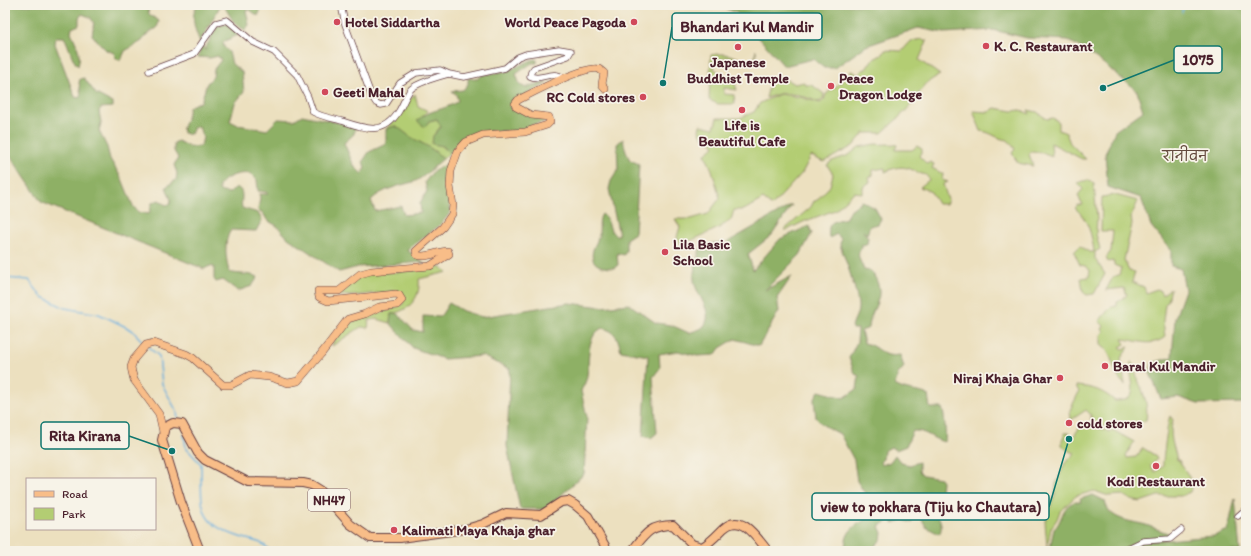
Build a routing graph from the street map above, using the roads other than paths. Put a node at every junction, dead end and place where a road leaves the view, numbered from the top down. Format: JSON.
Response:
{"nodes":[{"id":1,"x":341,"y":5,"type":"edge"},
{"id":2,"x":149,"y":71,"type":"dead end"},
{"id":3,"x":449,"y":74,"type":"junction"},
{"id":4,"x":564,"y":78,"type":"junction"},
{"id":5,"x":605,"y":89,"type":"dead end"},
{"id":6,"x":163,"y":432,"type":"junction"},
{"id":7,"x":1246,"y":509,"type":"edge"},
{"id":8,"x":1238,"y":516,"type":"dead end"},
{"id":9,"x":1181,"y":530,"type":"dead end"},
{"id":10,"x":200,"y":551,"type":"edge"},
{"id":11,"x":608,"y":551,"type":"edge"},
{"id":12,"x":632,"y":551,"type":"edge"},
{"id":13,"x":768,"y":551,"type":"edge"},
{"id":14,"x":1122,"y":551,"type":"edge"}],
"edges":[{"from":1,"to":3,"type":"street"},
{"from":2,"to":3,"type":"street"},
{"from":3,"to":4,"type":"street"},
{"from":4,"to":5,"type":"main road"},
{"from":4,"to":6,"type":"main road"},
{"from":6,"to":10,"type":"highway"},
{"from":6,"to":11,"type":"highway","number":"NH47"},
{"from":7,"to":8,"type":"street"},
{"from":9,"to":14,"type":"street"},
{"from":12,"to":13,"type":"highway"}]}
